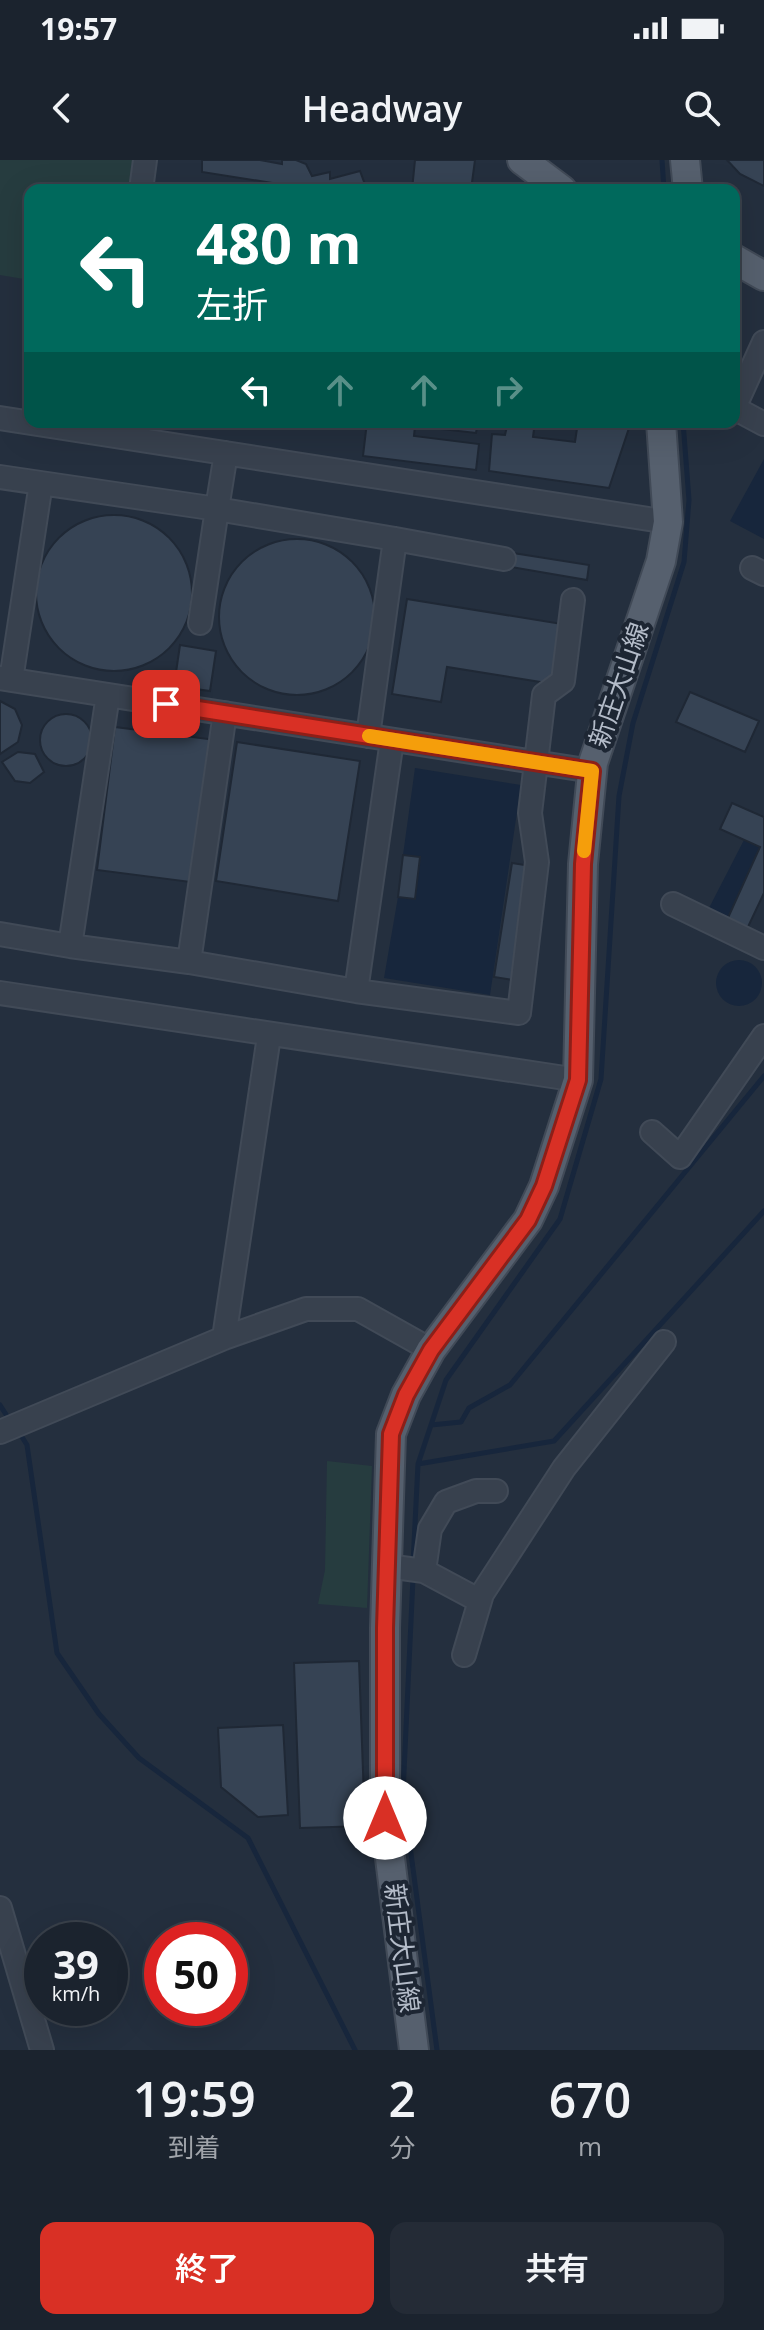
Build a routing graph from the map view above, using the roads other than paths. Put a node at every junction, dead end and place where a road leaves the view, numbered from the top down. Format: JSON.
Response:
{"nodes":[{"id":1,"x":145,"y":160,"type":"edge"},
{"id":2,"x":522,"y":160,"type":"edge"},
{"id":3,"x":685,"y":160,"type":"edge"},
{"id":4,"x":142,"y":184,"type":"edge"},
{"id":5,"x":554,"y":184,"type":"edge"},
{"id":6,"x":687,"y":184,"type":"edge"},
{"id":7,"x":740,"y":262,"type":"edge"},
{"id":8,"x":764,"y":276,"type":"edge"},
{"id":9,"x":764,"y":342,"type":"edge"},
{"id":10,"x":740,"y":395,"type":"edge"},
{"id":11,"x":740,"y":411,"type":"edge"},
{"id":12,"x":0,"y":418,"type":"edge"},
{"id":13,"x":24,"y":422,"type":"edge"},
{"id":14,"x":764,"y":424,"type":"edge"},
{"id":15,"x":65,"y":428,"type":"edge"},
{"id":16,"x":661,"y":428,"type":"edge"},
{"id":17,"x":226,"y":453,"type":"junction"},
{"id":18,"x":0,"y":477,"type":"edge"},
{"id":19,"x":41,"y":483,"type":"junction"},
{"id":20,"x":217,"y":509,"type":"junction"},
{"id":21,"x":668,"y":522,"type":"junction"},
{"id":22,"x":395,"y":539,"type":"junction"},
{"id":23,"x":504,"y":559,"type":"dead end"},
{"id":24,"x":573,"y":600,"type":"dead end"},
{"id":25,"x":200,"y":623,"type":"dead end"},
{"id":26,"x":6,"y":679,"type":"edge"},
{"id":27,"x":108,"y":695,"type":"junction"},
{"id":28,"x":225,"y":713,"type":"junction"},
{"id":29,"x":368,"y":736,"type":"junction"},
{"id":30,"x":392,"y":740,"type":"junction"},
{"id":31,"x":536,"y":762,"type":"junction"},
{"id":32,"x":592,"y":771,"type":"junction"},
{"id":33,"x":673,"y":904,"type":"dead end"},
{"id":34,"x":0,"y":934,"type":"edge"},
{"id":35,"x":70,"y":946,"type":"junction"},
{"id":36,"x":764,"y":948,"type":"edge"},
{"id":37,"x":189,"y":962,"type":"junction"},
{"id":38,"x":356,"y":991,"type":"junction"},
{"id":39,"x":0,"y":993,"type":"edge"},
{"id":40,"x":269,"y":1036,"type":"junction"},
{"id":41,"x":764,"y":1036,"type":"edge"},
{"id":42,"x":578,"y":1080,"type":"junction"},
{"id":43,"x":652,"y":1132,"type":"dead end"},
{"id":44,"x":224,"y":1338,"type":"junction"},
{"id":45,"x":664,"y":1342,"type":"dead end"},
{"id":46,"x":431,"y":1350,"type":"junction"},
{"id":47,"x":0,"y":1432,"type":"edge"},
{"id":48,"x":496,"y":1491,"type":"dead end"},
{"id":49,"x":387,"y":1566,"type":"junction"},
{"id":50,"x":424,"y":1571,"type":"junction"},
{"id":51,"x":480,"y":1601,"type":"junction"},
{"id":52,"x":464,"y":1655,"type":"dead end"},
{"id":53,"x":0,"y":1908,"type":"edge"},
{"id":54,"x":42,"y":2050,"type":"edge"},
{"id":55,"x":414,"y":2050,"type":"edge"}],
"edges":[{"from":1,"to":4,"type":"street"},
{"from":2,"to":5,"type":"main road"},
{"from":3,"to":6,"type":"main road"},
{"from":7,"to":8,"type":"main road"},
{"from":9,"to":10,"type":"street"},
{"from":11,"to":14,"type":"street"},
{"from":12,"to":13,"type":"street"},
{"from":15,"to":17,"type":"street"},
{"from":16,"to":21,"type":"main road","name":"新庄大山線"},
{"from":17,"to":20,"type":"street"},
{"from":17,"to":21,"type":"street"},
{"from":18,"to":19,"type":"street"},
{"from":19,"to":20,"type":"street"},
{"from":19,"to":26,"type":"street"},
{"from":20,"to":22,"type":"street"},
{"from":20,"to":25,"type":"street"},
{"from":21,"to":32,"type":"main road","name":"新庄大山線"},
{"from":22,"to":23,"type":"street"},
{"from":22,"to":29,"type":"street"},
{"from":24,"to":31,"type":"street"},
{"from":26,"to":27,"type":"street"},
{"from":27,"to":28,"type":"street"},
{"from":27,"to":35,"type":"street"},
{"from":28,"to":29,"type":"street"},
{"from":28,"to":37,"type":"street"},
{"from":29,"to":30,"type":"street"},
{"from":30,"to":31,"type":"street"},
{"from":30,"to":38,"type":"street"},
{"from":31,"to":32,"type":"street"},
{"from":31,"to":38,"type":"street"},
{"from":32,"to":42,"type":"main road","name":"新庄大山線"},
{"from":33,"to":36,"type":"street"},
{"from":34,"to":35,"type":"street"},
{"from":35,"to":37,"type":"street"},
{"from":37,"to":38,"type":"street"},
{"from":39,"to":40,"type":"street"},
{"from":40,"to":42,"type":"street"},
{"from":40,"to":44,"type":"street"},
{"from":41,"to":43,"type":"street"},
{"from":42,"to":46,"type":"main road","name":"新庄大山線"},
{"from":44,"to":46,"type":"street"},
{"from":44,"to":47,"type":"street"},
{"from":45,"to":51,"type":"street"},
{"from":46,"to":49,"type":"main road","name":"新庄大山線"},
{"from":48,"to":50,"type":"street"},
{"from":49,"to":50,"type":"street"},
{"from":49,"to":55,"type":"main road","name":"新庄大山線"},
{"from":50,"to":51,"type":"street"},
{"from":51,"to":52,"type":"street"},
{"from":53,"to":54,"type":"street"}]}
